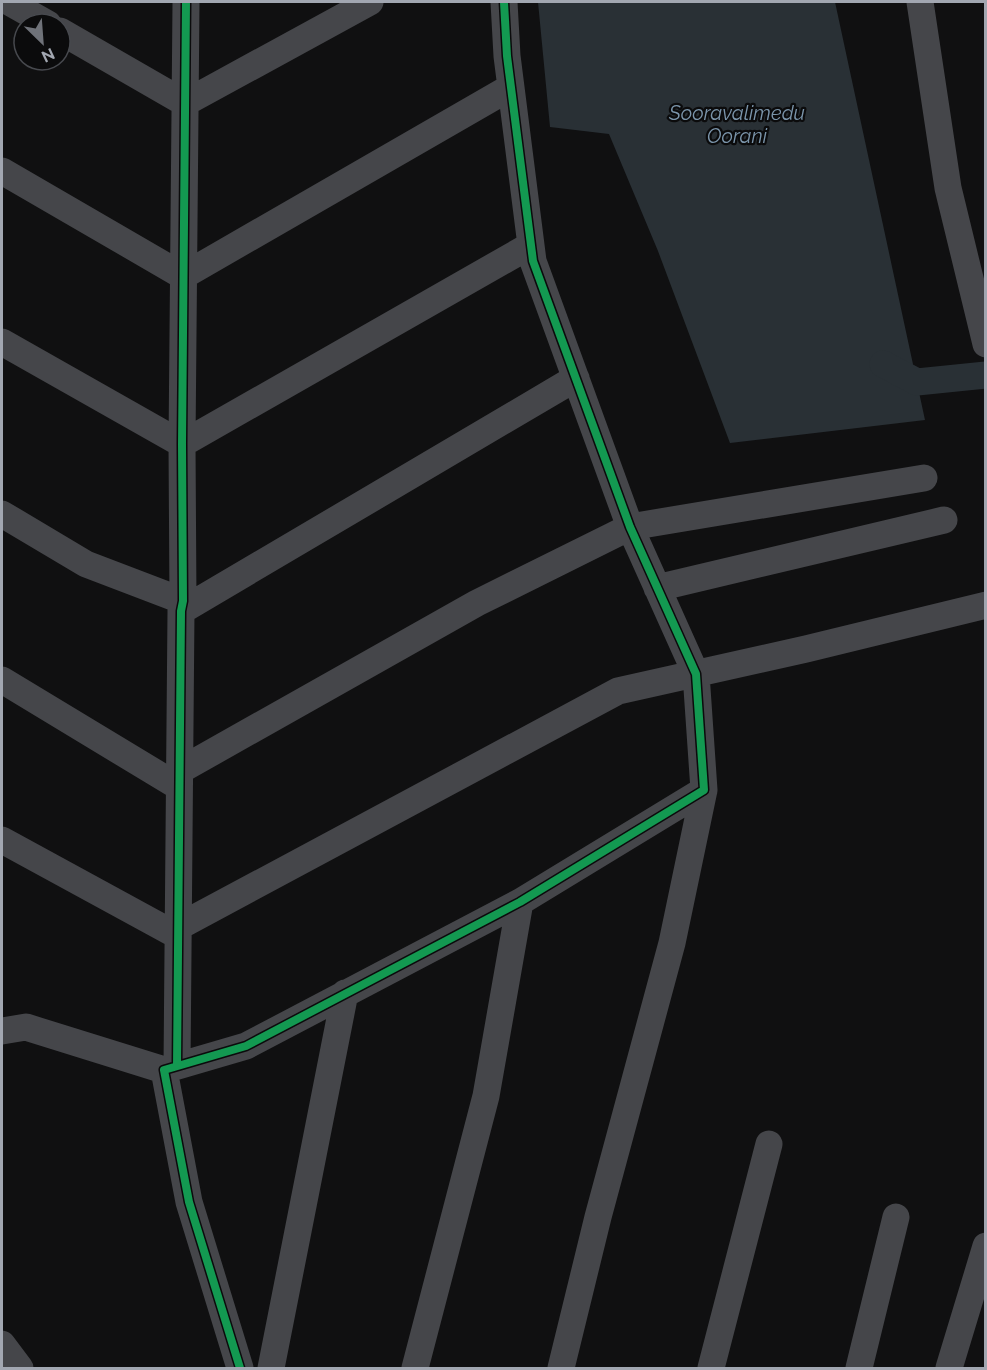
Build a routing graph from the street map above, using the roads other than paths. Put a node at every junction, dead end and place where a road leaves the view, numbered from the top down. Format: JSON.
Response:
{"nodes":[{"id":1,"x":9,"y":2,"type":"edge"},
{"id":2,"x":186,"y":2,"type":"edge"},
{"id":3,"x":370,"y":2,"type":"edge"},
{"id":4,"x":504,"y":2,"type":"edge"},
{"id":5,"x":920,"y":2,"type":"edge"},
{"id":6,"x":27,"y":12,"type":"edge"},
{"id":7,"x":72,"y":38,"type":"edge"},
{"id":8,"x":511,"y":87,"type":"junction"},
{"id":9,"x":185,"y":103,"type":"junction"},
{"id":10,"x":2,"y":171,"type":"edge"},
{"id":11,"x":531,"y":245,"type":"junction"},
{"id":12,"x":183,"y":276,"type":"junction"},
{"id":13,"x":2,"y":342,"type":"edge"},
{"id":14,"x":986,"y":344,"type":"edge"},
{"id":15,"x":576,"y":378,"type":"junction"},
{"id":16,"x":182,"y":444,"type":"junction"},
{"id":17,"x":924,"y":478,"type":"dead end"},
{"id":18,"x":2,"y":514,"type":"edge"},
{"id":19,"x":944,"y":520,"type":"dead end"},
{"id":20,"x":630,"y":528,"type":"junction"},
{"id":21,"x":657,"y":588,"type":"junction"},
{"id":22,"x":986,"y":605,"type":"edge"},
{"id":23,"x":182,"y":606,"type":"junction"},
{"id":24,"x":696,"y":674,"type":"junction"},
{"id":25,"x":2,"y":680,"type":"edge"},
{"id":26,"x":179,"y":779,"type":"junction"},
{"id":27,"x":704,"y":790,"type":"junction"},
{"id":28,"x":2,"y":840,"type":"edge"},
{"id":29,"x":520,"y":902,"type":"junction"},
{"id":30,"x":178,"y":932,"type":"junction"},
{"id":31,"x":345,"y":993,"type":"junction"},
{"id":32,"x":2,"y":1012,"type":"edge"},
{"id":33,"x":14,"y":1029,"type":"edge"},
{"id":34,"x":171,"y":1068,"type":"junction"},
{"id":35,"x":769,"y":1144,"type":"dead end"},
{"id":36,"x":896,"y":1218,"type":"dead end"},
{"id":37,"x":986,"y":1246,"type":"edge"},
{"id":38,"x":2,"y":1344,"type":"edge"},
{"id":39,"x":20,"y":1368,"type":"edge"},
{"id":40,"x":240,"y":1368,"type":"edge"},
{"id":41,"x":272,"y":1368,"type":"edge"},
{"id":42,"x":415,"y":1368,"type":"edge"},
{"id":43,"x":561,"y":1368,"type":"edge"},
{"id":44,"x":711,"y":1368,"type":"edge"},
{"id":45,"x":859,"y":1368,"type":"edge"},
{"id":46,"x":949,"y":1368,"type":"edge"}],
"edges":[{"from":1,"to":6,"type":"street"},
{"from":2,"to":9,"type":"street"},
{"from":3,"to":9,"type":"street"},
{"from":4,"to":8,"type":"street"},
{"from":5,"to":14,"type":"street"},
{"from":7,"to":9,"type":"street"},
{"from":8,"to":11,"type":"street"},
{"from":8,"to":12,"type":"street"},
{"from":9,"to":12,"type":"street"},
{"from":10,"to":12,"type":"street"},
{"from":11,"to":15,"type":"street"},
{"from":11,"to":16,"type":"street"},
{"from":12,"to":16,"type":"street"},
{"from":13,"to":16,"type":"street"},
{"from":15,"to":20,"type":"street"},
{"from":15,"to":23,"type":"street"},
{"from":16,"to":23,"type":"street"},
{"from":17,"to":20,"type":"street"},
{"from":18,"to":23,"type":"street"},
{"from":19,"to":21,"type":"street"},
{"from":20,"to":21,"type":"street"},
{"from":20,"to":26,"type":"street"},
{"from":21,"to":24,"type":"street"},
{"from":22,"to":24,"type":"street"},
{"from":23,"to":26,"type":"street"},
{"from":24,"to":27,"type":"street"},
{"from":24,"to":30,"type":"street"},
{"from":25,"to":26,"type":"street"},
{"from":26,"to":30,"type":"street"},
{"from":27,"to":29,"type":"street"},
{"from":27,"to":43,"type":"street"},
{"from":28,"to":30,"type":"street"},
{"from":29,"to":31,"type":"street"},
{"from":29,"to":42,"type":"street"},
{"from":30,"to":34,"type":"street"},
{"from":31,"to":34,"type":"street"},
{"from":31,"to":41,"type":"street"},
{"from":32,"to":33,"type":"street"},
{"from":33,"to":34,"type":"street"},
{"from":34,"to":40,"type":"street"},
{"from":35,"to":44,"type":"street"},
{"from":36,"to":45,"type":"street"},
{"from":37,"to":46,"type":"street"},
{"from":38,"to":39,"type":"street"}]}
